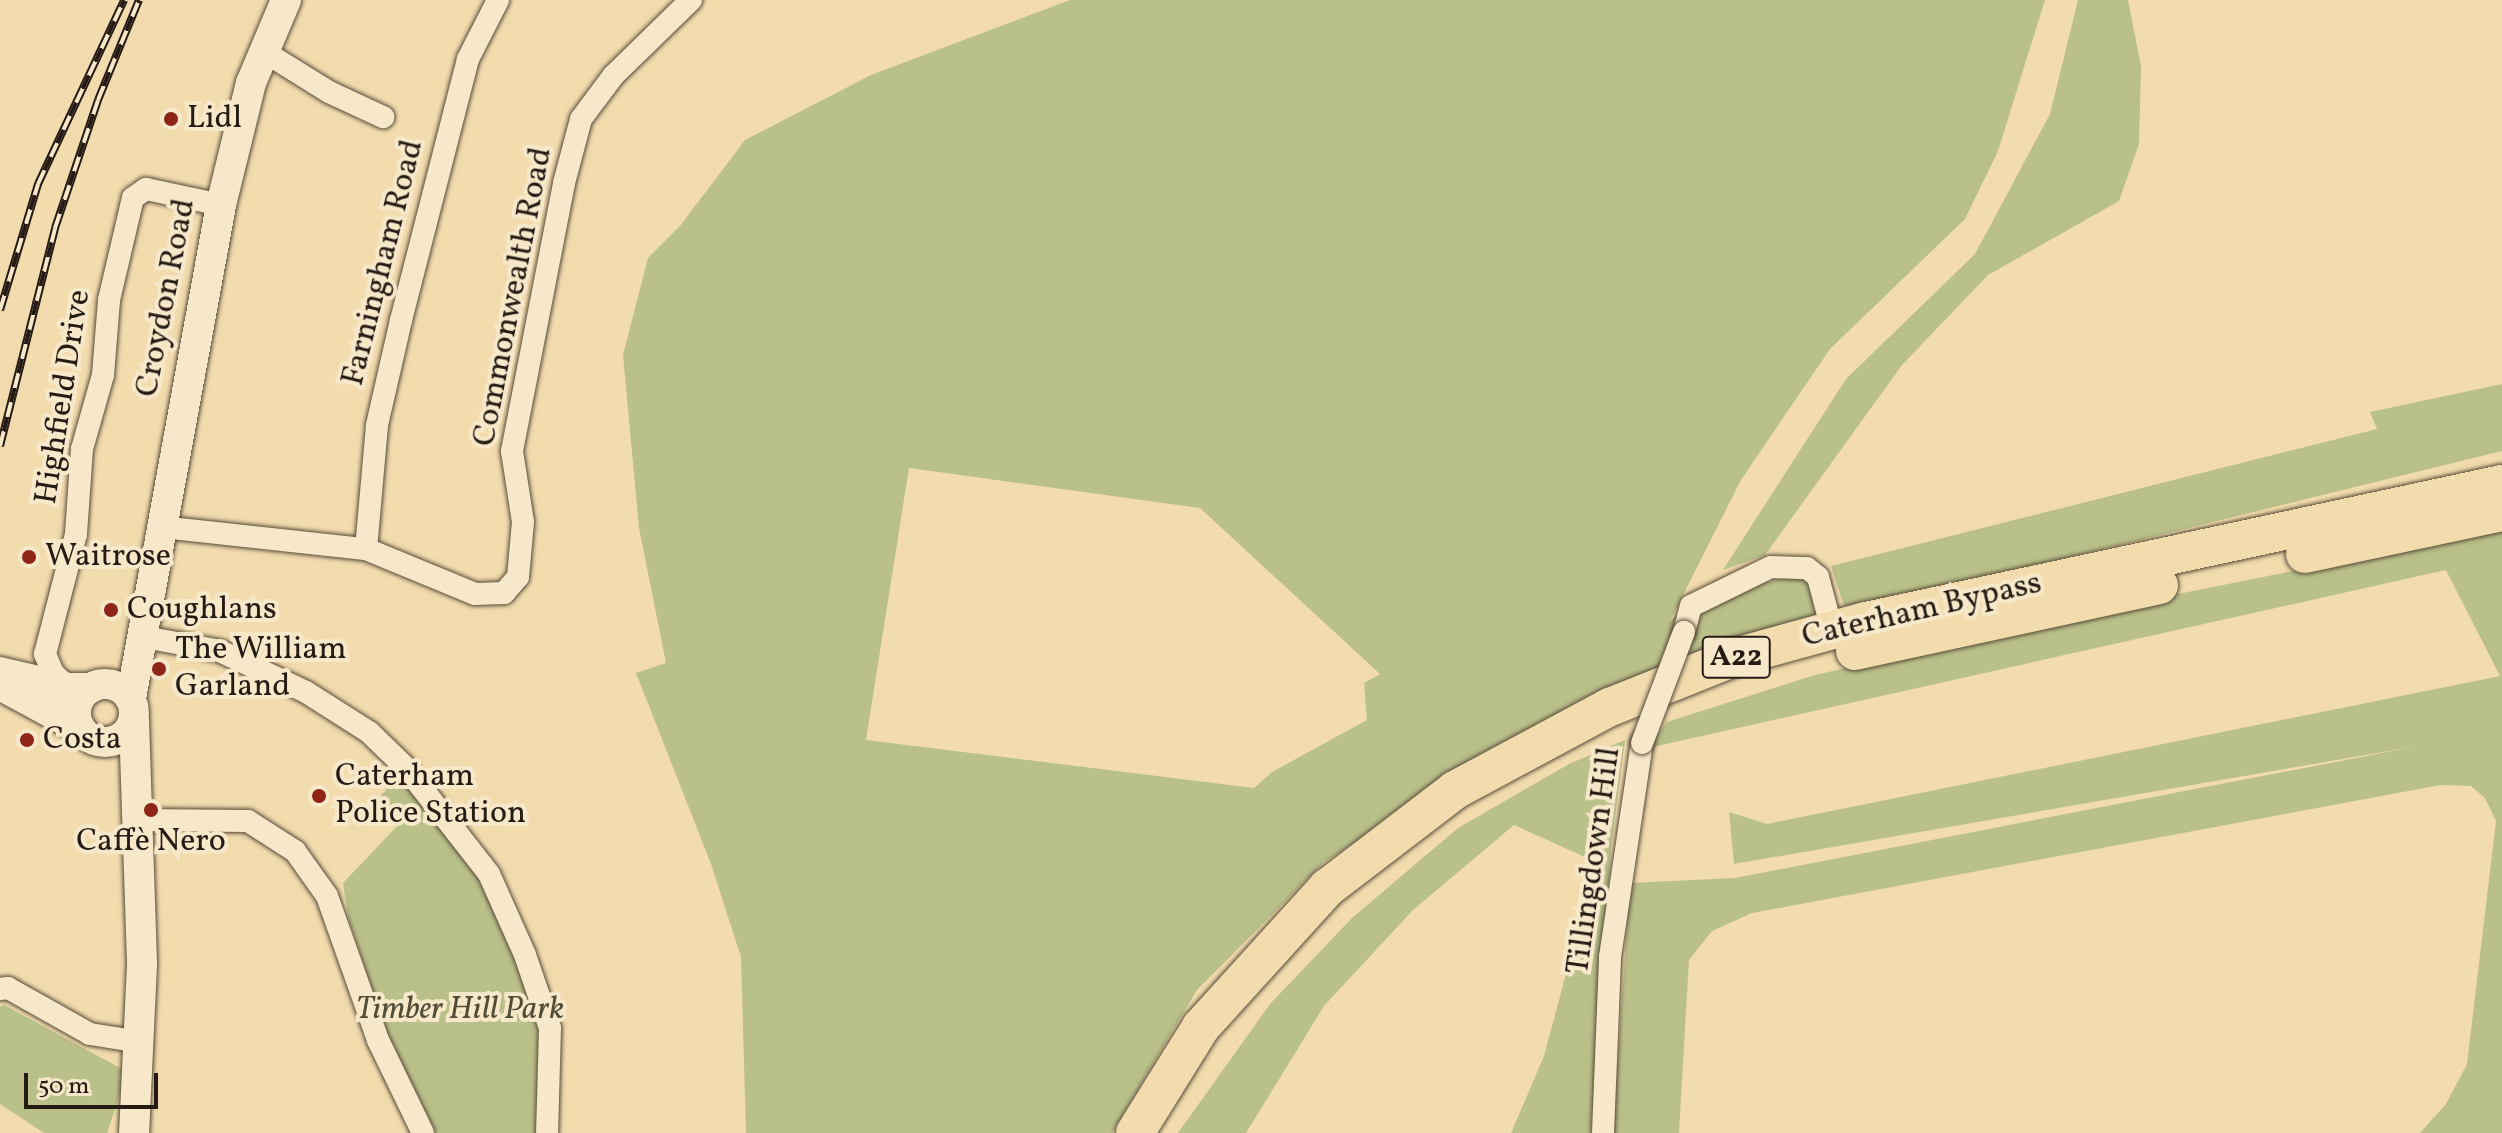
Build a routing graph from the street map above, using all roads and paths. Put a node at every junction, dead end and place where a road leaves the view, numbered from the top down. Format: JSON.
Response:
{"nodes":[{"id":1,"x":286,"y":0,"type":"edge"},
{"id":2,"x":498,"y":0,"type":"edge"},
{"id":3,"x":691,"y":0,"type":"edge"},
{"id":4,"x":263,"y":51,"type":"junction"},
{"id":5,"x":383,"y":117,"type":"dead end"},
{"id":6,"x":221,"y":205,"type":"junction"},
{"id":7,"x":2502,"y":484,"type":"edge"},
{"id":8,"x":2502,"y":512,"type":"edge"},
{"id":9,"x":162,"y":527,"type":"junction"},
{"id":10,"x":366,"y":549,"type":"junction"},
{"id":11,"x":144,"y":627,"type":"junction"},
{"id":12,"x":1832,"y":630,"type":"junction"},
{"id":13,"x":0,"y":672,"type":"edge"},
{"id":14,"x":0,"y":685,"type":"edge"},
{"id":15,"x":85,"y":687,"type":"junction"},
{"id":16,"x":132,"y":710,"type":"junction"},
{"id":17,"x":87,"y":734,"type":"junction"},
{"id":18,"x":137,"y":812,"type":"junction"},
{"id":19,"x":0,"y":989,"type":"edge"},
{"id":20,"x":141,"y":1042,"type":"junction"},
{"id":21,"x":134,"y":1133,"type":"edge"},
{"id":22,"x":423,"y":1133,"type":"edge"},
{"id":23,"x":547,"y":1133,"type":"edge"},
{"id":24,"x":1135,"y":1133,"type":"edge"},
{"id":25,"x":1161,"y":1133,"type":"edge"},
{"id":26,"x":1603,"y":1133,"type":"edge"}],
"edges":[{"from":1,"to":4,"type":"main road","name":"Croydon Road"},
{"from":2,"to":10,"type":"street","name":"Farningham Road"},
{"from":3,"to":10,"type":"street","name":"Commonwealth Road"},
{"from":4,"to":5,"type":"street"},
{"from":4,"to":6,"type":"main road","name":"Croydon Road"},
{"from":6,"to":9,"type":"main road","name":"Croydon Road"},
{"from":6,"to":15,"type":"street","name":"Highfield Drive"},
{"from":7,"to":12,"type":"highway","name":"Caterham Bypass","number":"A22"},
{"from":8,"to":25,"type":"highway","name":"Caterham Bypass","number":"A22"},
{"from":9,"to":10,"type":"street","name":"Commonwealth Road"},
{"from":9,"to":11,"type":"main road","name":"Croydon Road"},
{"from":11,"to":15,"type":"main road","name":"Croydon Road"},
{"from":11,"to":16,"type":"main road","name":"Croydon Road"},
{"from":11,"to":23,"type":"street"},
{"from":12,"to":24,"type":"highway","name":"Caterham Bypass","number":"A22"},
{"from":12,"to":26,"type":"street","name":"Tillingdown Hill","bridge":true},
{"from":13,"to":15,"type":"main road"},
{"from":14,"to":17,"type":"main road"},
{"from":15,"to":16,"type":"main road"},
{"from":15,"to":17,"type":"main road"},
{"from":16,"to":17,"type":"main road"},
{"from":16,"to":18,"type":"main road","name":"Croydon Road"},
{"from":17,"to":18,"type":"main road"},
{"from":18,"to":20,"type":"main road","name":"Croydon Road"},
{"from":18,"to":22,"type":"street"},
{"from":19,"to":20,"type":"street"},
{"from":20,"to":21,"type":"main road","name":"Croydon Road"}]}
